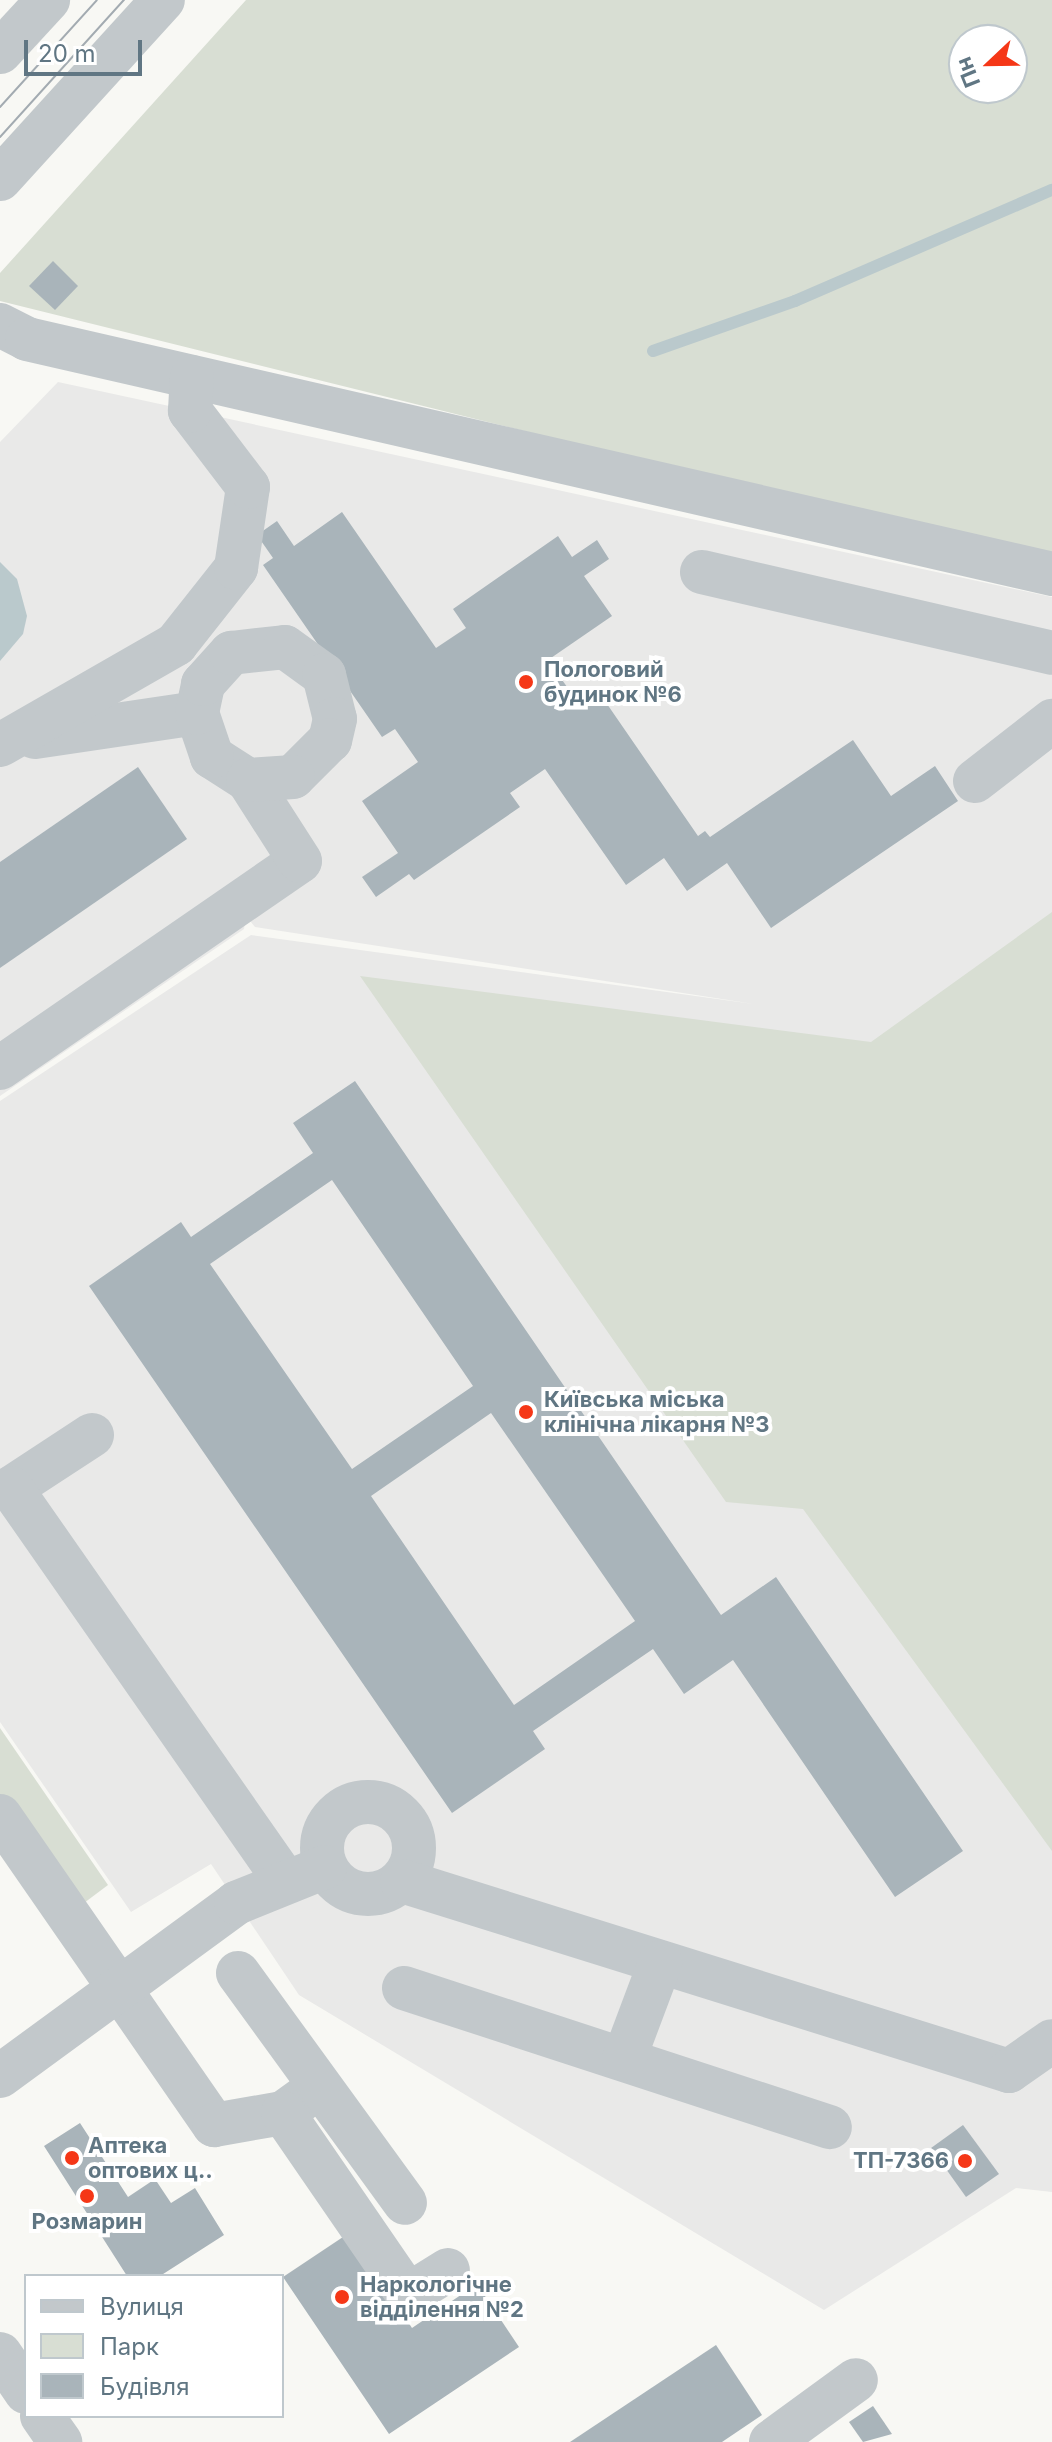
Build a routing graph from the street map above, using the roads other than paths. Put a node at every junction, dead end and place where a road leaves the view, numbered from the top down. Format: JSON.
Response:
{"nodes":[{"id":1,"x":48,"y":0,"type":"edge"},
{"id":2,"x":163,"y":0,"type":"edge"},
{"id":3,"x":0,"y":52,"type":"edge"},
{"id":4,"x":0,"y":179,"type":"edge"},
{"id":5,"x":0,"y":325,"type":"edge"},
{"id":6,"x":192,"y":377,"type":"junction"},
{"id":7,"x":702,"y":572,"type":"dead end"},
{"id":8,"x":1052,"y":574,"type":"edge"},
{"id":9,"x":1052,"y":653,"type":"edge"},
{"id":10,"x":197,"y":713,"type":"junction"},
{"id":11,"x":1052,"y":721,"type":"edge"},
{"id":12,"x":7,"y":743,"type":"edge"},
{"id":13,"x":248,"y":780,"type":"junction"},
{"id":14,"x":975,"y":781,"type":"dead end"},
{"id":15,"x":0,"y":1068,"type":"edge"},
{"id":16,"x":92,"y":1435,"type":"dead end"},
{"id":17,"x":0,"y":1816,"type":"edge"},
{"id":18,"x":305,"y":1875,"type":"junction"},
{"id":19,"x":402,"y":1881,"type":"junction"},
{"id":20,"x":660,"y":1963,"type":"junction"},
{"id":21,"x":238,"y":1973,"type":"dead end"},
{"id":22,"x":122,"y":1986,"type":"junction"},
{"id":23,"x":404,"y":1988,"type":"dead end"},
{"id":24,"x":1052,"y":2041,"type":"edge"},
{"id":25,"x":624,"y":2059,"type":"junction"},
{"id":26,"x":0,"y":2076,"type":"edge"},
{"id":27,"x":319,"y":2087,"type":"junction"},
{"id":28,"x":283,"y":2113,"type":"junction"},
{"id":29,"x":830,"y":2127,"type":"dead end"},
{"id":30,"x":405,"y":2203,"type":"dead end"},
{"id":31,"x":448,"y":2270,"type":"dead end"},
{"id":32,"x":856,"y":2380,"type":"dead end"},
{"id":33,"x":771,"y":2442,"type":"edge"}],
"edges":[{"from":1,"to":3,"type":"street"},
{"from":2,"to":4,"type":"street"},
{"from":5,"to":6,"type":"street"},
{"from":6,"to":8,"type":"street"},
{"from":6,"to":12,"type":"street"},
{"from":7,"to":9,"type":"street"},
{"from":10,"to":12,"type":"street"},
{"from":10,"to":13,"type":"street"},
{"from":10,"to":13,"type":"street"},
{"from":11,"to":14,"type":"street"},
{"from":13,"to":15,"type":"street"},
{"from":16,"to":18,"type":"street"},
{"from":17,"to":22,"type":"street"},
{"from":18,"to":19,"type":"street"},
{"from":18,"to":19,"type":"street"},
{"from":18,"to":22,"type":"street"},
{"from":19,"to":20,"type":"street"},
{"from":20,"to":24,"type":"street"},
{"from":20,"to":25,"type":"street"},
{"from":21,"to":27,"type":"street"},
{"from":22,"to":26,"type":"street"},
{"from":22,"to":28,"type":"street"},
{"from":23,"to":25,"type":"street"},
{"from":25,"to":29,"type":"street"},
{"from":27,"to":28,"type":"street"},
{"from":27,"to":30,"type":"street"},
{"from":28,"to":31,"type":"street"},
{"from":32,"to":33,"type":"street"}]}
